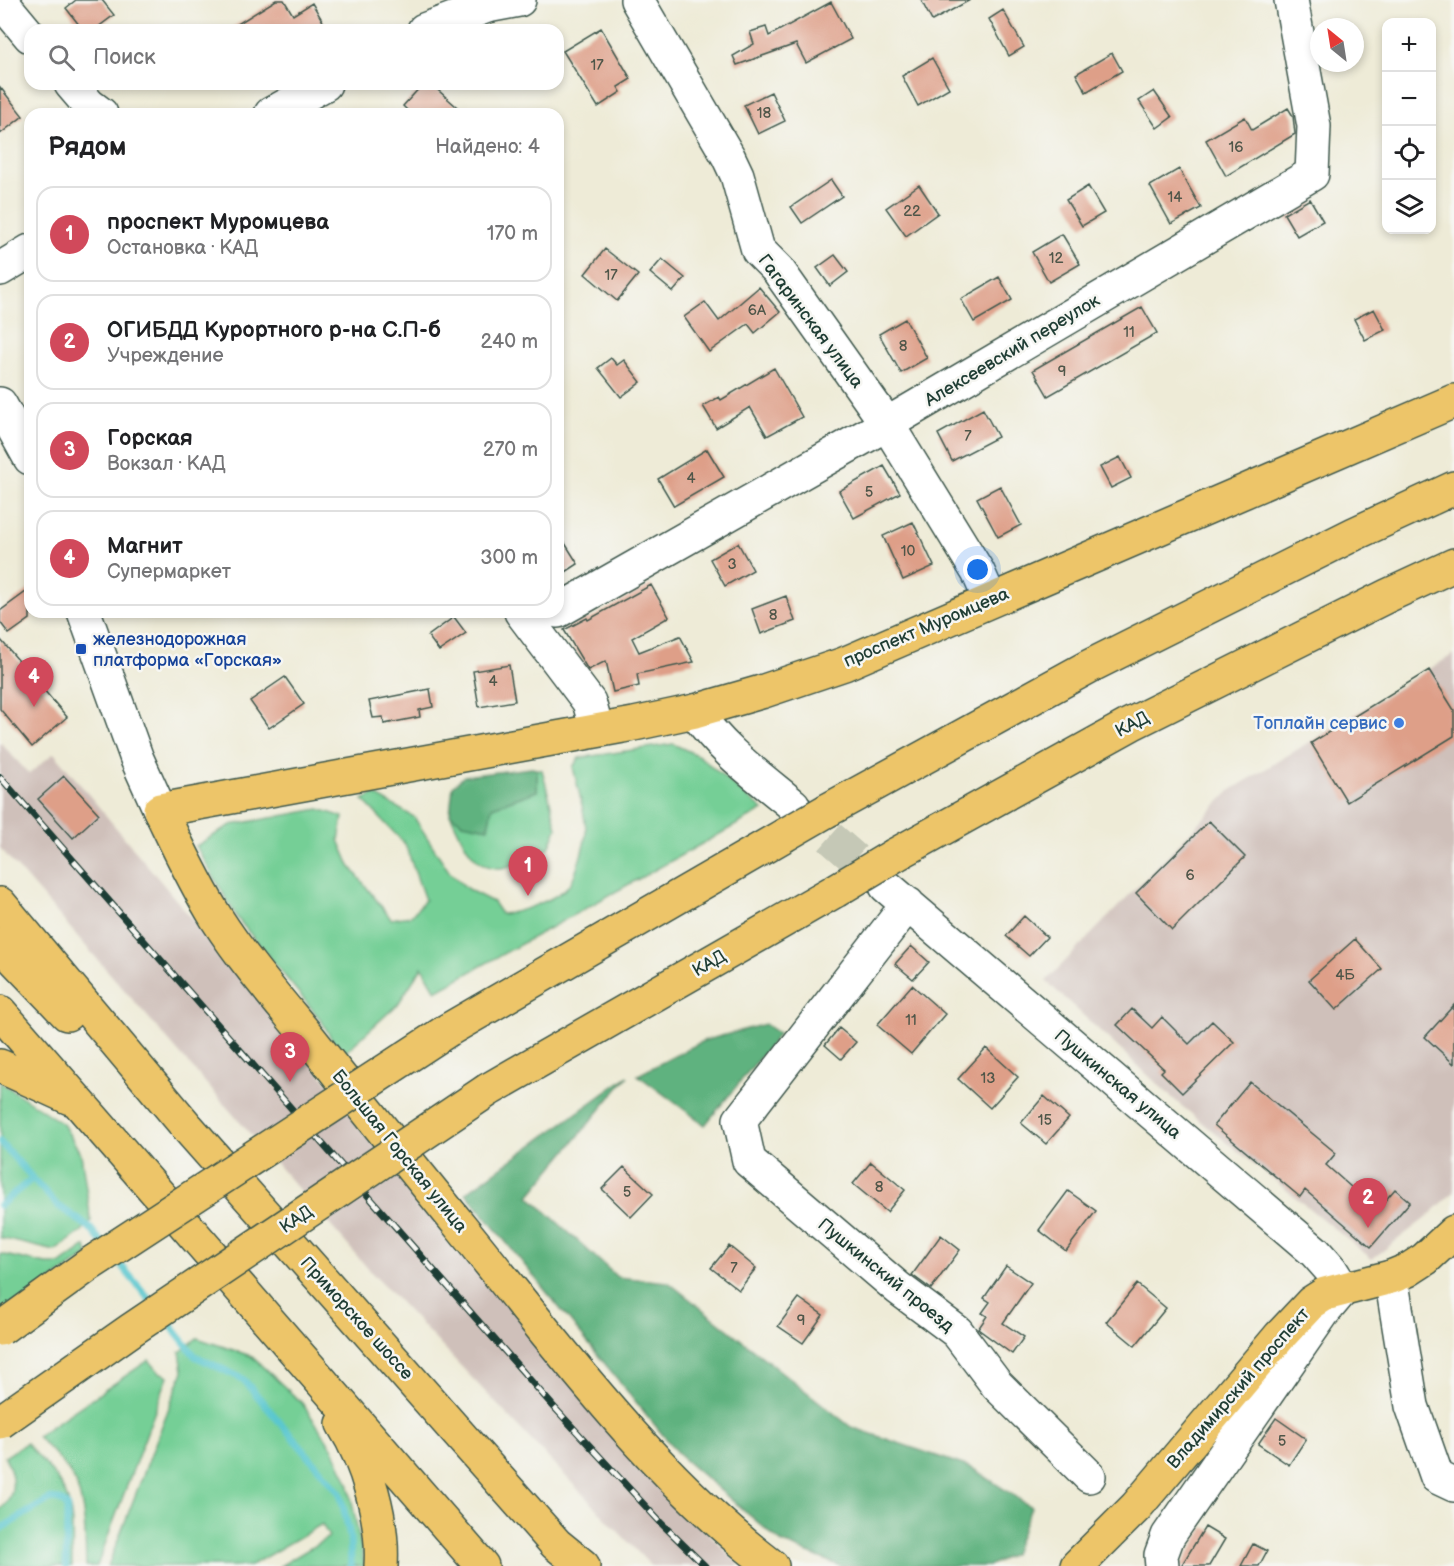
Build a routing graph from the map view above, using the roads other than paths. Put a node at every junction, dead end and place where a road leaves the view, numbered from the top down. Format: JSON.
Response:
{"nodes":[{"id":1,"x":0,"y":0,"type":"edge"},
{"id":2,"x":519,"y":0,"type":"edge"},
{"id":3,"x":637,"y":0,"type":"edge"},
{"id":4,"x":1291,"y":0,"type":"edge"},
{"id":5,"x":440,"y":24,"type":"edge"},
{"id":6,"x":24,"y":29,"type":"edge"},
{"id":7,"x":76,"y":90,"type":"edge"},
{"id":8,"x":314,"y":90,"type":"edge"},
{"id":9,"x":93,"y":108,"type":"edge"},
{"id":10,"x":282,"y":108,"type":"edge"},
{"id":11,"x":24,"y":255,"type":"edge"},
{"id":12,"x":0,"y":269,"type":"edge"},
{"id":13,"x":1454,"y":401,"type":"edge"},
{"id":14,"x":0,"y":404,"type":"edge"},
{"id":15,"x":887,"y":424,"type":"junction"},
{"id":16,"x":24,"y":447,"type":"edge"},
{"id":17,"x":1454,"y":488,"type":"edge"},
{"id":18,"x":1454,"y":565,"type":"edge"},
{"id":19,"x":990,"y":599,"type":"junction"},
{"id":20,"x":564,"y":603,"type":"edge"},
{"id":21,"x":86,"y":618,"type":"edge"},
{"id":22,"x":544,"y":618,"type":"edge"},
{"id":23,"x":695,"y":711,"type":"junction"},
{"id":24,"x":597,"y":730,"type":"junction"},
{"id":25,"x":793,"y":805,"type":"tunnel mouth"},
{"id":26,"x":160,"y":810,"type":"junction"},
{"id":27,"x":0,"y":904,"type":"edge"},
{"id":28,"x":0,"y":944,"type":"edge"},
{"id":29,"x":0,"y":1012,"type":"edge"},
{"id":30,"x":0,"y":1066,"type":"edge"},
{"id":31,"x":77,"y":1101,"type":"junction"},
{"id":32,"x":189,"y":1128,"type":"junction"},
{"id":33,"x":749,"y":1161,"type":"joint"},
{"id":34,"x":1451,"y":1239,"type":"edge"},
{"id":35,"x":1391,"y":1277,"type":"junction"},
{"id":36,"x":1343,"y":1288,"type":"junction"},
{"id":37,"x":0,"y":1329,"type":"edge"},
{"id":38,"x":301,"y":1359,"type":"junction"},
{"id":39,"x":0,"y":1422,"type":"edge"},
{"id":40,"x":1089,"y":1476,"type":"dead end"},
{"id":41,"x":1454,"y":1485,"type":"edge"},
{"id":42,"x":566,"y":1555,"type":"edge"},
{"id":43,"x":381,"y":1566,"type":"edge"},
{"id":44,"x":482,"y":1566,"type":"edge"},
{"id":45,"x":583,"y":1566,"type":"edge"},
{"id":46,"x":772,"y":1566,"type":"edge"},
{"id":47,"x":1077,"y":1566,"type":"edge"},
{"id":48,"x":1162,"y":1566,"type":"edge"}],
"edges":[{"from":1,"to":6,"type":"street"},
{"from":2,"to":5,"type":"street"},
{"from":3,"to":15,"type":"street","name":"Гагаринская улица"},
{"from":4,"to":15,"type":"street","name":"Алексеевский переулок"},
{"from":7,"to":9,"type":"street"},
{"from":8,"to":10,"type":"street"},
{"from":11,"to":12,"type":"street"},
{"from":13,"to":19,"type":"main road","name":"проспект Муромцева"},
{"from":14,"to":16,"type":"street"},
{"from":15,"to":19,"type":"street","name":"Гагаринская улица"},
{"from":15,"to":20,"type":"street","name":"Алексеевский переулок"},
{"from":17,"to":37,"type":"main road","bridge":true},
{"from":18,"to":39,"type":"main road","name":"КАД","bridge":true},
{"from":19,"to":23,"type":"main road","name":"проспект Муромцева"},
{"from":21,"to":26,"type":"street","name":"Большая Горская улица"},
{"from":22,"to":24,"type":"street"},
{"from":23,"to":24,"type":"main road","name":"проспект Муромцева"},
{"from":23,"to":25,"type":"street"},
{"from":24,"to":26,"type":"main road","name":"проспект Муромцева"},
{"from":26,"to":46,"type":"main road","name":"Большая Горская улица"},
{"from":27,"to":32,"type":"main road","name":"Приморское шоссе"},
{"from":28,"to":32,"type":"main road"},
{"from":29,"to":31,"type":"main road"},
{"from":30,"to":31,"type":"main road"},
{"from":31,"to":38,"type":"main road"},
{"from":32,"to":42,"type":"main road","name":"Приморское шоссе"},
{"from":33,"to":36,"type":"street","name":"Пушкинская улица"},
{"from":33,"to":40,"type":"street","name":"Пушкинский проезд"},
{"from":34,"to":35,"type":"main road","name":"Владимирский проспект"},
{"from":35,"to":36,"type":"main road","name":"Владимирский проспект"},
{"from":35,"to":41,"type":"street"},
{"from":36,"to":47,"type":"main road","name":"Владимирский проспект"},
{"from":36,"to":48,"type":"street"},
{"from":38,"to":43,"type":"main road"},
{"from":38,"to":44,"type":"main road"},
{"from":42,"to":45,"type":"main road","name":"Приморское шоссе"}]}
